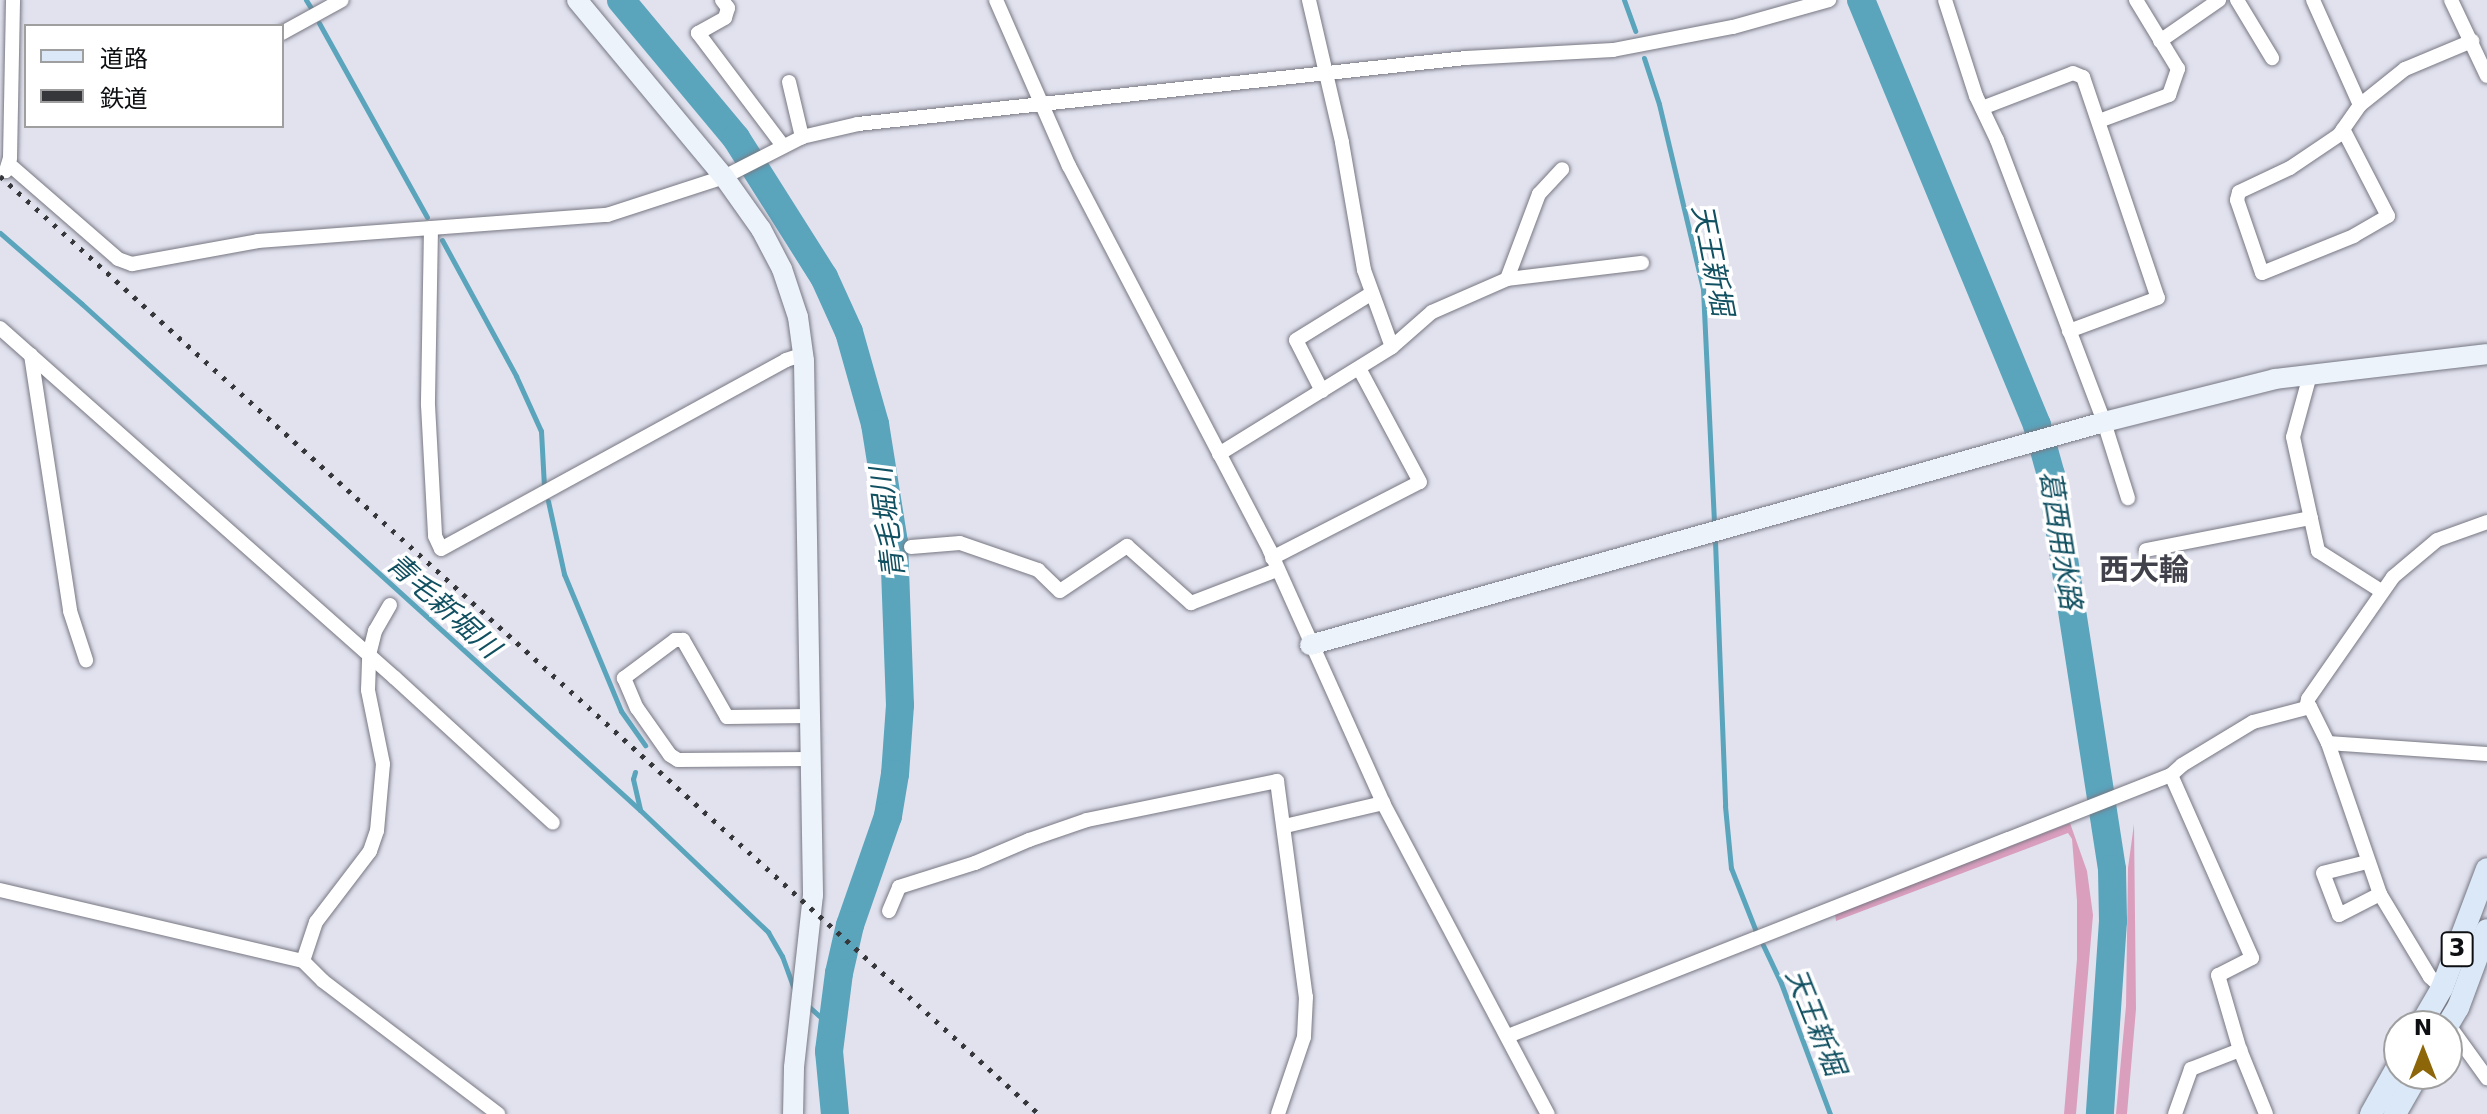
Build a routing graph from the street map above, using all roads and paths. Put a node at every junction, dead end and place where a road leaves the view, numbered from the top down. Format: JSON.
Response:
{"nodes":[{"id":1,"x":13,"y":0,"type":"edge"},
{"id":2,"x":342,"y":0,"type":"edge"},
{"id":3,"x":577,"y":0,"type":"edge"},
{"id":4,"x":722,"y":0,"type":"edge"},
{"id":5,"x":996,"y":0,"type":"edge"},
{"id":6,"x":1309,"y":0,"type":"edge"},
{"id":7,"x":1829,"y":0,"type":"edge"},
{"id":8,"x":1945,"y":0,"type":"edge"},
{"id":9,"x":2136,"y":0,"type":"edge"},
{"id":10,"x":2219,"y":0,"type":"edge"},
{"id":11,"x":2237,"y":0,"type":"edge"},
{"id":12,"x":2313,"y":0,"type":"edge"},
{"id":13,"x":2451,"y":0,"type":"edge"},
{"id":14,"x":284,"y":32,"type":"edge"},
{"id":15,"x":2160,"y":41,"type":"junction"},
{"id":16,"x":2472,"y":41,"type":"junction"},
{"id":17,"x":2272,"y":58,"type":"dead end"},
{"id":18,"x":1326,"y":72,"type":"junction"},
{"id":19,"x":2487,"y":76,"type":"edge"},
{"id":20,"x":789,"y":82,"type":"dead end"},
{"id":21,"x":1041,"y":104,"type":"junction"},
{"id":22,"x":2360,"y":105,"type":"junction"},
{"id":23,"x":1982,"y":108,"type":"junction"},
{"id":24,"x":2099,"y":121,"type":"junction"},
{"id":25,"x":2343,"y":129,"type":"junction"},
{"id":26,"x":802,"y":137,"type":"junction"},
{"id":27,"x":776,"y":150,"type":"junction"},
{"id":28,"x":1562,"y":169,"type":"dead end"},
{"id":29,"x":730,"y":174,"type":"junction"},
{"id":30,"x":431,"y":228,"type":"junction"},
{"id":31,"x":1642,"y":263,"type":"dead end"},
{"id":32,"x":1507,"y":279,"type":"junction"},
{"id":33,"x":1372,"y":293,"type":"junction"},
{"id":34,"x":0,"y":328,"type":"edge"},
{"id":35,"x":2069,"y":331,"type":"junction"},
{"id":36,"x":1392,"y":347,"type":"junction"},
{"id":37,"x":804,"y":354,"type":"junction"},
{"id":38,"x":2487,"y":354,"type":"edge"},
{"id":39,"x":31,"y":355,"type":"junction"},
{"id":40,"x":1359,"y":368,"type":"junction"},
{"id":41,"x":2310,"y":375,"type":"junction"},
{"id":42,"x":1322,"y":391,"type":"junction"},
{"id":43,"x":2104,"y":422,"type":"junction"},
{"id":44,"x":1219,"y":454,"type":"junction"},
{"id":45,"x":2128,"y":498,"type":"dead end"},
{"id":46,"x":2311,"y":518,"type":"junction"},
{"id":47,"x":2487,"y":522,"type":"edge"},
{"id":48,"x":911,"y":547,"type":"dead end"},
{"id":49,"x":2146,"y":550,"type":"dead end"},
{"id":50,"x":1275,"y":564,"type":"junction"},
{"id":51,"x":2381,"y":591,"type":"junction"},
{"id":52,"x":390,"y":605,"type":"dead end"},
{"id":53,"x":1310,"y":645,"type":"junction"},
{"id":54,"x":369,"y":655,"type":"junction"},
{"id":55,"x":86,"y":660,"type":"dead end"},
{"id":56,"x":2306,"y":708,"type":"junction"},
{"id":57,"x":809,"y":716,"type":"junction"},
{"id":58,"x":2328,"y":743,"type":"junction"},
{"id":59,"x":2487,"y":754,"type":"edge"},
{"id":60,"x":809,"y":759,"type":"junction"},
{"id":61,"x":2171,"y":775,"type":"junction"},
{"id":62,"x":1383,"y":803,"type":"junction"},
{"id":63,"x":553,"y":823,"type":"dead end"},
{"id":64,"x":1285,"y":826,"type":"junction"},
{"id":65,"x":2367,"y":862,"type":"junction"},
{"id":66,"x":2487,"y":869,"type":"edge"},
{"id":67,"x":0,"y":890,"type":"edge"},
{"id":68,"x":2380,"y":894,"type":"junction"},
{"id":69,"x":889,"y":911,"type":"dead end"},
{"id":70,"x":2487,"y":930,"type":"edge"},
{"id":71,"x":303,"y":961,"type":"junction"},
{"id":72,"x":2442,"y":988,"type":"junction"},
{"id":73,"x":2429,"y":1010,"type":"edge"},
{"id":74,"x":2453,"y":1010,"type":"edge"},
{"id":75,"x":1508,"y":1036,"type":"junction"},
{"id":76,"x":2463,"y":1046,"type":"edge"},
{"id":77,"x":2240,"y":1050,"type":"junction"},
{"id":78,"x":2487,"y":1078,"type":"edge"},
{"id":79,"x":2384,"y":1090,"type":"edge"},
{"id":80,"x":2409,"y":1090,"type":"edge"},
{"id":81,"x":498,"y":1114,"type":"edge"},
{"id":82,"x":793,"y":1114,"type":"edge"},
{"id":83,"x":1278,"y":1114,"type":"edge"},
{"id":84,"x":1548,"y":1114,"type":"edge"},
{"id":85,"x":2175,"y":1114,"type":"edge"},
{"id":86,"x":2266,"y":1114,"type":"edge"},
{"id":87,"x":2371,"y":1114,"type":"edge"},
{"id":88,"x":2395,"y":1114,"type":"edge"}],
"edges":[{"from":1,"to":30,"type":"street"},
{"from":2,"to":14,"type":"street"},
{"from":3,"to":29,"type":"street"},
{"from":4,"to":27,"type":"street"},
{"from":5,"to":21,"type":"street"},
{"from":6,"to":18,"type":"street"},
{"from":7,"to":18,"type":"street"},
{"from":8,"to":23,"type":"street"},
{"from":9,"to":15,"type":"street"},
{"from":10,"to":15,"type":"street"},
{"from":11,"to":17,"type":"street"},
{"from":12,"to":22,"type":"street"},
{"from":13,"to":16,"type":"street"},
{"from":15,"to":24,"type":"street"},
{"from":16,"to":19,"type":"street"},
{"from":16,"to":22,"type":"street"},
{"from":18,"to":21,"type":"street"},
{"from":18,"to":33,"type":"street"},
{"from":20,"to":26,"type":"street"},
{"from":21,"to":26,"type":"street"},
{"from":21,"to":44,"type":"street"},
{"from":22,"to":25,"type":"street"},
{"from":23,"to":24,"type":"street"},
{"from":23,"to":35,"type":"street"},
{"from":24,"to":35,"type":"street"},
{"from":25,"to":25,"type":"street"},
{"from":26,"to":27,"type":"street"},
{"from":27,"to":29,"type":"street"},
{"from":28,"to":32,"type":"street"},
{"from":29,"to":30,"type":"street"},
{"from":29,"to":37,"type":"street"},
{"from":30,"to":37,"type":"street"},
{"from":31,"to":32,"type":"street"},
{"from":32,"to":36,"type":"street"},
{"from":33,"to":36,"type":"street"},
{"from":33,"to":42,"type":"street"},
{"from":34,"to":39,"type":"street"},
{"from":35,"to":43,"type":"street"},
{"from":36,"to":40,"type":"street"},
{"from":37,"to":57,"type":"street"},
{"from":38,"to":41,"type":"street"},
{"from":39,"to":54,"type":"street"},
{"from":39,"to":55,"type":"street"},
{"from":40,"to":42,"type":"street"},
{"from":40,"to":50,"type":"street"},
{"from":41,"to":43,"type":"street"},
{"from":41,"to":46,"type":"street"},
{"from":42,"to":44,"type":"street"},
{"from":43,"to":45,"type":"street"},
{"from":43,"to":53,"type":"street"},
{"from":44,"to":50,"type":"street"},
{"from":46,"to":49,"type":"street"},
{"from":46,"to":51,"type":"street"},
{"from":47,"to":51,"type":"street"},
{"from":48,"to":50,"type":"street"},
{"from":50,"to":53,"type":"street"},
{"from":51,"to":56,"type":"street"},
{"from":52,"to":54,"type":"street"},
{"from":53,"to":62,"type":"street"},
{"from":54,"to":63,"type":"street"},
{"from":54,"to":71,"type":"street"},
{"from":56,"to":58,"type":"street"},
{"from":56,"to":61,"type":"street"},
{"from":57,"to":60,"type":"street"},
{"from":57,"to":60,"type":"street"},
{"from":58,"to":59,"type":"street"},
{"from":58,"to":65,"type":"street"},
{"from":60,"to":82,"type":"street"},
{"from":61,"to":75,"type":"street"},
{"from":61,"to":77,"type":"street"},
{"from":62,"to":64,"type":"street"},
{"from":62,"to":75,"type":"street"},
{"from":64,"to":69,"type":"street"},
{"from":64,"to":83,"type":"street"},
{"from":65,"to":68,"type":"street"},
{"from":65,"to":68,"type":"street"},
{"from":66,"to":72,"type":"main road","number":"3"},
{"from":67,"to":71,"type":"street"},
{"from":68,"to":72,"type":"street"},
{"from":70,"to":74,"type":"main road","number":"3"},
{"from":71,"to":81,"type":"street"},
{"from":72,"to":73,"type":"main road","number":"3"},
{"from":75,"to":84,"type":"street"},
{"from":76,"to":78,"type":"street"},
{"from":77,"to":85,"type":"street"},
{"from":77,"to":86,"type":"street"},
{"from":79,"to":87,"type":"main road"},
{"from":80,"to":88,"type":"main road"}]}
